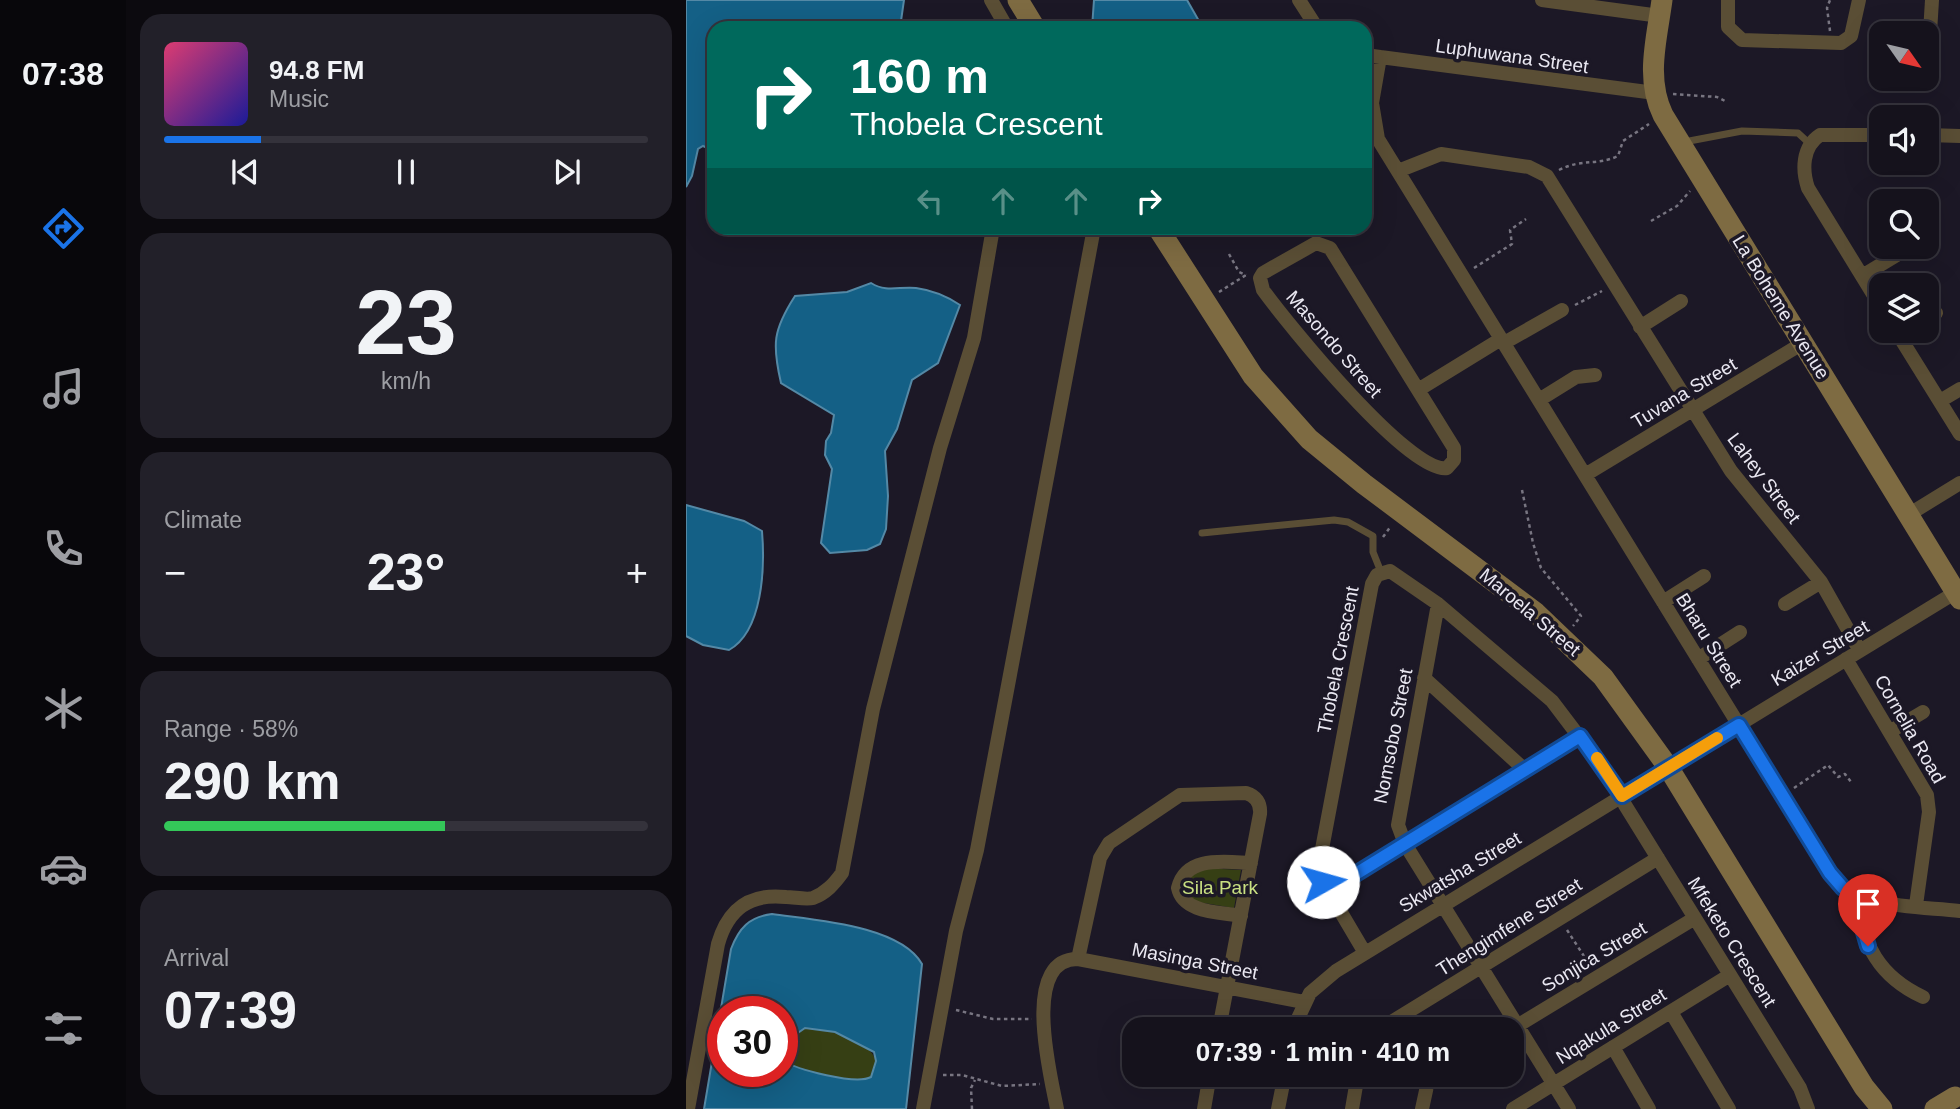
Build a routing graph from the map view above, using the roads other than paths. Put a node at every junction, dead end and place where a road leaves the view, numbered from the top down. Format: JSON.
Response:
{"nodes":[{"id":1,"x":991,"y":0,"type":"edge"},
{"id":2,"x":1018,"y":0,"type":"edge"},
{"id":3,"x":1300,"y":0,"type":"edge"},
{"id":4,"x":1542,"y":0,"type":"edge"},
{"id":5,"x":1728,"y":0,"type":"edge"},
{"id":6,"x":1859,"y":0,"type":"edge"},
{"id":7,"x":1932,"y":0,"type":"edge"},
{"id":8,"x":1576,"y":2,"type":"edge"},
{"id":9,"x":1661,"y":8,"type":"edge"},
{"id":10,"x":1003,"y":21,"type":"edge"},
{"id":11,"x":1031,"y":21,"type":"edge"},
{"id":12,"x":1313,"y":21,"type":"edge"},
{"id":13,"x":1931,"y":21,"type":"edge"},
{"id":14,"x":1372,"y":56,"type":"edge"},
{"id":15,"x":1380,"y":57,"type":"junction"},
{"id":16,"x":1658,"y":102,"type":"junction"},
{"id":17,"x":1869,"y":135,"type":"edge"},
{"id":18,"x":1939,"y":135,"type":"edge"},
{"id":19,"x":1960,"y":136,"type":"edge"},
{"id":20,"x":1812,"y":142,"type":"junction"},
{"id":21,"x":1680,"y":143,"type":"junction"},
{"id":22,"x":1398,"y":171,"type":"junction"},
{"id":23,"x":992,"y":235,"type":"edge"},
{"id":24,"x":1093,"y":235,"type":"edge"},
{"id":25,"x":1162,"y":235,"type":"edge"},
{"id":26,"x":1890,"y":259,"type":"edge"},
{"id":27,"x":1862,"y":276,"type":"junction"},
{"id":28,"x":1869,"y":287,"type":"edge"},
{"id":29,"x":1681,"y":301,"type":"dead end"},
{"id":30,"x":1562,"y":310,"type":"road end"},
{"id":31,"x":1640,"y":327,"type":"junction"},
{"id":32,"x":1503,"y":341,"type":"junction"},
{"id":33,"x":1803,"y":343,"type":"junction"},
{"id":34,"x":1907,"y":343,"type":"edge"},
{"id":35,"x":1595,"y":375,"type":"dead end"},
{"id":36,"x":1960,"y":389,"type":"edge"},
{"id":37,"x":1418,"y":390,"type":"junction"},
{"id":38,"x":1539,"y":400,"type":"junction"},
{"id":39,"x":1940,"y":401,"type":"junction"},
{"id":40,"x":1692,"y":410,"type":"junction"},
{"id":41,"x":1960,"y":435,"type":"edge"},
{"id":42,"x":1585,"y":475,"type":"junction"},
{"id":43,"x":1960,"y":484,"type":"edge"},
{"id":44,"x":1909,"y":515,"type":"junction"},
{"id":45,"x":1202,"y":533,"type":"dead end"},
{"id":46,"x":1381,"y":572,"type":"junction"},
{"id":47,"x":1704,"y":576,"type":"dead end"},
{"id":48,"x":1821,"y":582,"type":"junction"},
{"id":49,"x":1959,"y":596,"type":"edge"},
{"id":50,"x":1663,"y":602,"type":"junction"},
{"id":51,"x":1438,"y":604,"type":"junction"},
{"id":52,"x":1785,"y":604,"type":"dead end"},
{"id":53,"x":1740,"y":632,"type":"dead end"},
{"id":54,"x":1860,"y":651,"type":"junction"},
{"id":55,"x":1698,"y":659,"type":"junction"},
{"id":56,"x":1846,"y":659,"type":"junction"},
{"id":57,"x":1424,"y":678,"type":"junction"},
{"id":58,"x":1923,"y":712,"type":"dead end"},
{"id":59,"x":1739,"y":725,"type":"junction"},
{"id":60,"x":1891,"y":731,"type":"junction"},
{"id":61,"x":1580,"y":736,"type":"junction"},
{"id":62,"x":1668,"y":768,"type":"junction"},
{"id":63,"x":1525,"y":770,"type":"junction"},
{"id":64,"x":1622,"y":796,"type":"junction"},
{"id":65,"x":1405,"y":844,"type":"junction"},
{"id":66,"x":1658,"y":858,"type":"junction"},
{"id":67,"x":1251,"y":863,"type":"junction"},
{"id":68,"x":1328,"y":891,"type":"junction"},
{"id":69,"x":1863,"y":898,"type":"junction"},
{"id":70,"x":1443,"y":905,"type":"junction"},
{"id":71,"x":1916,"y":905,"type":"junction"},
{"id":72,"x":1960,"y":911,"type":"edge"},
{"id":73,"x":1241,"y":916,"type":"junction"},
{"id":74,"x":1695,"y":918,"type":"junction"},
{"id":75,"x":1366,"y":953,"type":"junction"},
{"id":76,"x":1079,"y":960,"type":"junction"},
{"id":77,"x":1481,"y":967,"type":"junction"},
{"id":78,"x":1730,"y":975,"type":"junction"},
{"id":79,"x":1227,"y":986,"type":"junction"},
{"id":80,"x":1923,"y":997,"type":"dead end"},
{"id":81,"x":1304,"y":1002,"type":"junction"},
{"id":82,"x":1671,"y":1012,"type":"junction"},
{"id":83,"x":1221,"y":1017,"type":"edge"},
{"id":84,"x":1298,"y":1017,"type":"edge"},
{"id":85,"x":1400,"y":1017,"type":"edge"},
{"id":86,"x":1509,"y":1017,"type":"edge"},
{"id":87,"x":1524,"y":1022,"type":"edge"},
{"id":88,"x":1524,"y":1040,"type":"edge"},
{"id":89,"x":1613,"y":1047,"type":"junction"},
{"id":90,"x":1554,"y":1084,"type":"junction"},
{"id":91,"x":1208,"y":1087,"type":"edge"},
{"id":92,"x":1282,"y":1087,"type":"edge"},
{"id":93,"x":1356,"y":1087,"type":"edge"},
{"id":94,"x":1427,"y":1087,"type":"edge"},
{"id":95,"x":1864,"y":1087,"type":"junction"},
{"id":96,"x":1954,"y":1099,"type":"edge"},
{"id":97,"x":688,"y":1109,"type":"edge"},
{"id":98,"x":923,"y":1109,"type":"edge"},
{"id":99,"x":1057,"y":1109,"type":"edge"},
{"id":100,"x":1204,"y":1109,"type":"edge"},
{"id":101,"x":1278,"y":1109,"type":"edge"},
{"id":102,"x":1352,"y":1109,"type":"edge"},
{"id":103,"x":1422,"y":1109,"type":"edge"},
{"id":104,"x":1513,"y":1109,"type":"edge"},
{"id":105,"x":1569,"y":1109,"type":"edge"},
{"id":106,"x":1648,"y":1109,"type":"edge"},
{"id":107,"x":1729,"y":1109,"type":"edge"},
{"id":108,"x":1808,"y":1109,"type":"edge"},
{"id":109,"x":1870,"y":1109,"type":"edge"},
{"id":110,"x":1882,"y":1109,"type":"edge"},
{"id":111,"x":1935,"y":1109,"type":"edge"}],
"edges":[{"from":1,"to":10,"type":"street"},
{"from":2,"to":11,"type":"street"},
{"from":3,"to":12,"type":"street"},
{"from":4,"to":8,"type":"street"},
{"from":5,"to":6,"type":"street"},
{"from":7,"to":13,"type":"street"},
{"from":8,"to":9,"type":"street"},
{"from":9,"to":16,"type":"street"},
{"from":14,"to":15,"type":"street","name":"Luphuwana Street"},
{"from":15,"to":16,"type":"street","name":"Luphuwana Street"},
{"from":15,"to":22,"type":"street","name":"Bharu Street"},
{"from":16,"to":21,"type":"street","name":"La Boheme Avenue"},
{"from":17,"to":20,"type":"street"},
{"from":18,"to":19,"type":"street"},
{"from":20,"to":21,"type":"lane"},
{"from":20,"to":27,"type":"street"},
{"from":21,"to":33,"type":"street","name":"La Boheme Avenue"},
{"from":22,"to":31,"type":"street","name":"Lahey Street"},
{"from":22,"to":32,"type":"street","name":"Bharu Street"},
{"from":23,"to":97,"type":"street"},
{"from":24,"to":98,"type":"street"},
{"from":25,"to":62,"type":"street","name":"Maroela Street"},
{"from":26,"to":27,"type":"street"},
{"from":27,"to":28,"type":"street"},
{"from":29,"to":31,"type":"street"},
{"from":30,"to":32,"type":"street"},
{"from":31,"to":40,"type":"street","name":"Lahey Street"},
{"from":32,"to":37,"type":"street"},
{"from":32,"to":38,"type":"street","name":"Bharu Street"},
{"from":33,"to":40,"type":"street","name":"Tuvana Street"},
{"from":33,"to":44,"type":"street","name":"La Boheme Avenue"},
{"from":34,"to":39,"type":"street"},
{"from":35,"to":38,"type":"street"},
{"from":36,"to":39,"type":"street"},
{"from":37,"to":37,"type":"street","name":"Masondo Street"},
{"from":38,"to":42,"type":"street","name":"Bharu Street"},
{"from":39,"to":41,"type":"street"},
{"from":40,"to":42,"type":"street","name":"Tuvana Street"},
{"from":40,"to":48,"type":"street","name":"Lahey Street"},
{"from":42,"to":50,"type":"street","name":"Bharu Street"},
{"from":43,"to":44,"type":"street"},
{"from":44,"to":49,"type":"street","name":"La Boheme Avenue"},
{"from":45,"to":46,"type":"lane"},
{"from":46,"to":51,"type":"street","name":"Thobela Crescent"},
{"from":46,"to":68,"type":"street","name":"Thobela Crescent"},
{"from":47,"to":50,"type":"street"},
{"from":48,"to":52,"type":"street"},
{"from":48,"to":54,"type":"street","name":"Lahey Street"},
{"from":49,"to":54,"type":"street","name":"Kaizer Street"},
{"from":50,"to":55,"type":"street","name":"Bharu Street"},
{"from":51,"to":57,"type":"street","name":"Nomsobo Street"},
{"from":51,"to":61,"type":"street","name":"Thobela Crescent"},
{"from":53,"to":55,"type":"street"},
{"from":54,"to":56,"type":"street","name":"Kaizer Street"},
{"from":55,"to":59,"type":"street","name":"Bharu Street"},
{"from":56,"to":59,"type":"street","name":"Kaizer Street"},
{"from":56,"to":60,"type":"street","name":"Cornelia Road"},
{"from":57,"to":63,"type":"street"},
{"from":57,"to":65,"type":"street","name":"Nomsobo Street"},
{"from":58,"to":60,"type":"street"},
{"from":59,"to":62,"type":"street","name":"Kaizer Street"},
{"from":59,"to":69,"type":"street","name":"Bharu Street"},
{"from":60,"to":71,"type":"street","name":"Cornelia Road"},
{"from":61,"to":63,"type":"street"},
{"from":61,"to":64,"type":"street","name":"Thobela Crescent"},
{"from":62,"to":64,"type":"street","name":"Skwatsha Street"},
{"from":62,"to":95,"type":"street","name":"Maroela Street"},
{"from":63,"to":65,"type":"street"},
{"from":64,"to":66,"type":"street","name":"Mfeketo Crescent"},
{"from":64,"to":70,"type":"street","name":"Skwatsha Street"},
{"from":65,"to":68,"type":"street"},
{"from":65,"to":70,"type":"street","name":"Nomsobo Street"},
{"from":66,"to":74,"type":"street","name":"Mfeketo Crescent"},
{"from":66,"to":77,"type":"street","name":"Thengimfene Street"},
{"from":67,"to":73,"type":"street"},
{"from":67,"to":73,"type":"street"},
{"from":67,"to":76,"type":"street"},
{"from":68,"to":75,"type":"street","name":"Thobela Crescent"},
{"from":69,"to":71,"type":"street","name":"Bharu Street"},
{"from":69,"to":80,"type":"street"},
{"from":70,"to":75,"type":"street","name":"Skwatsha Street"},
{"from":70,"to":77,"type":"street","name":"Nomsobo Street"},
{"from":71,"to":72,"type":"street","name":"Bharu Street"},
{"from":73,"to":79,"type":"street"},
{"from":74,"to":78,"type":"street","name":"Mfeketo Crescent"},
{"from":74,"to":87,"type":"street","name":"Sonjica Street"},
{"from":75,"to":81,"type":"street","name":"Skwatsha Street"},
{"from":76,"to":79,"type":"street","name":"Masinga Street"},
{"from":76,"to":99,"type":"street"},
{"from":77,"to":85,"type":"street","name":"Thengimfene Street"},
{"from":77,"to":86,"type":"street","name":"Nomsobo Street"},
{"from":78,"to":82,"type":"street","name":"Nqakula Street"},
{"from":78,"to":108,"type":"street","name":"Mfeketo Crescent"},
{"from":79,"to":81,"type":"street","name":"Masinga Street"},
{"from":79,"to":83,"type":"street"},
{"from":81,"to":84,"type":"street","name":"Skwatsha Street"},
{"from":82,"to":89,"type":"street","name":"Nqakula Street"},
{"from":82,"to":107,"type":"street"},
{"from":88,"to":90,"type":"street","name":"Nomsobo Street"},
{"from":89,"to":90,"type":"street","name":"Nqakula Street"},
{"from":89,"to":106,"type":"street"},
{"from":90,"to":104,"type":"street","name":"Nqakula Street"},
{"from":90,"to":105,"type":"street","name":"Nomsobo Street"},
{"from":91,"to":100,"type":"street"},
{"from":92,"to":101,"type":"street"},
{"from":93,"to":102,"type":"street"},
{"from":94,"to":103,"type":"street"},
{"from":95,"to":109,"type":"street","name":"Maroela Street"},
{"from":95,"to":110,"type":"street","name":"Maroela Street"},
{"from":96,"to":111,"type":"street"}]}
